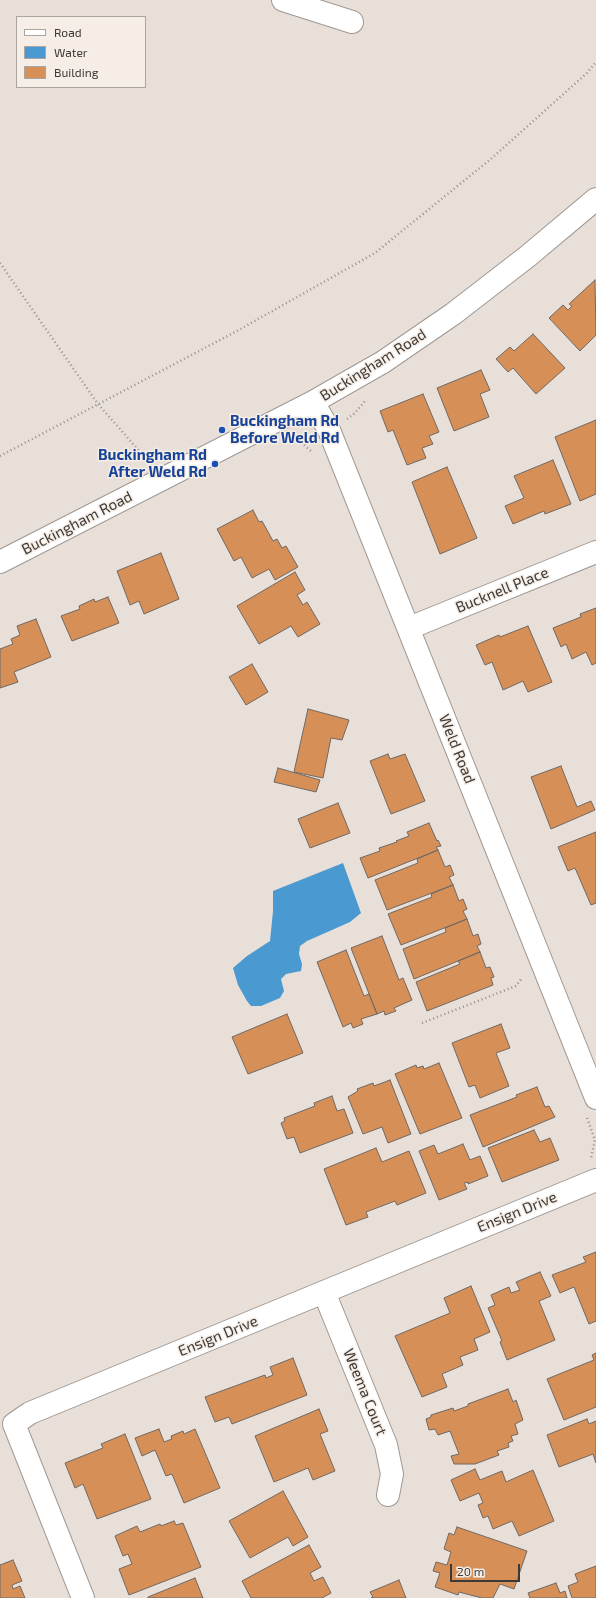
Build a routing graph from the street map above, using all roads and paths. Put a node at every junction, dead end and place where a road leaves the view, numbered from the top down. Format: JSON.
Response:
{"nodes":[{"id":1,"x":283,"y":0,"type":"edge"},
{"id":2,"x":352,"y":22,"type":"dead end"},
{"id":3,"x":596,"y":62,"type":"edge"},
{"id":4,"x":596,"y":199,"type":"edge"},
{"id":5,"x":0,"y":263,"type":"edge"},
{"id":6,"x":314,"y":402,"type":"junction"},
{"id":7,"x":98,"y":404,"type":"junction"},
{"id":8,"x":283,"y":442,"type":"dead end"},
{"id":9,"x":0,"y":456,"type":"edge"},
{"id":10,"x":316,"y":456,"type":"dead end"},
{"id":11,"x":164,"y":479,"type":"junction"},
{"id":12,"x":596,"y":552,"type":"edge"},
{"id":13,"x":0,"y":562,"type":"edge"},
{"id":14,"x":409,"y":628,"type":"junction"},
{"id":15,"x":523,"y":976,"type":"dead end"},
{"id":16,"x":422,"y":1023,"type":"dead end"},
{"id":17,"x":590,"y":1105,"type":"edge"},
{"id":18,"x":596,"y":1142,"type":"edge"},
{"id":19,"x":592,"y":1171,"type":"edge"},
{"id":20,"x":324,"y":1292,"type":"junction"},
{"id":21,"x":7,"y":1424,"type":"edge"},
{"id":22,"x":388,"y":1495,"type":"dead end"},
{"id":23,"x":83,"y":1598,"type":"edge"}],
"edges":[{"from":1,"to":2,"type":"street"},
{"from":3,"to":7,"type":"path"},
{"from":4,"to":6,"type":"street","name":"Buckingham Road"},
{"from":5,"to":7,"type":"path"},
{"from":6,"to":11,"type":"street","name":"Buckingham Road"},
{"from":6,"to":14,"type":"street","name":"Weld Road"},
{"from":7,"to":9,"type":"path"},
{"from":7,"to":11,"type":"path"},
{"from":8,"to":10,"type":"path"},
{"from":11,"to":13,"type":"street","name":"Buckingham Road"},
{"from":12,"to":14,"type":"street","name":"Bucknell Place"},
{"from":14,"to":17,"type":"street","name":"Weld Road"},
{"from":15,"to":16,"type":"path"},
{"from":17,"to":18,"type":"path"},
{"from":18,"to":19,"type":"path"},
{"from":19,"to":20,"type":"street","name":"Ensign Drive"},
{"from":20,"to":21,"type":"street","name":"Ensign Drive"},
{"from":20,"to":22,"type":"street","name":"Weema Court"},
{"from":21,"to":23,"type":"street","name":"Ensign Drive"}]}
